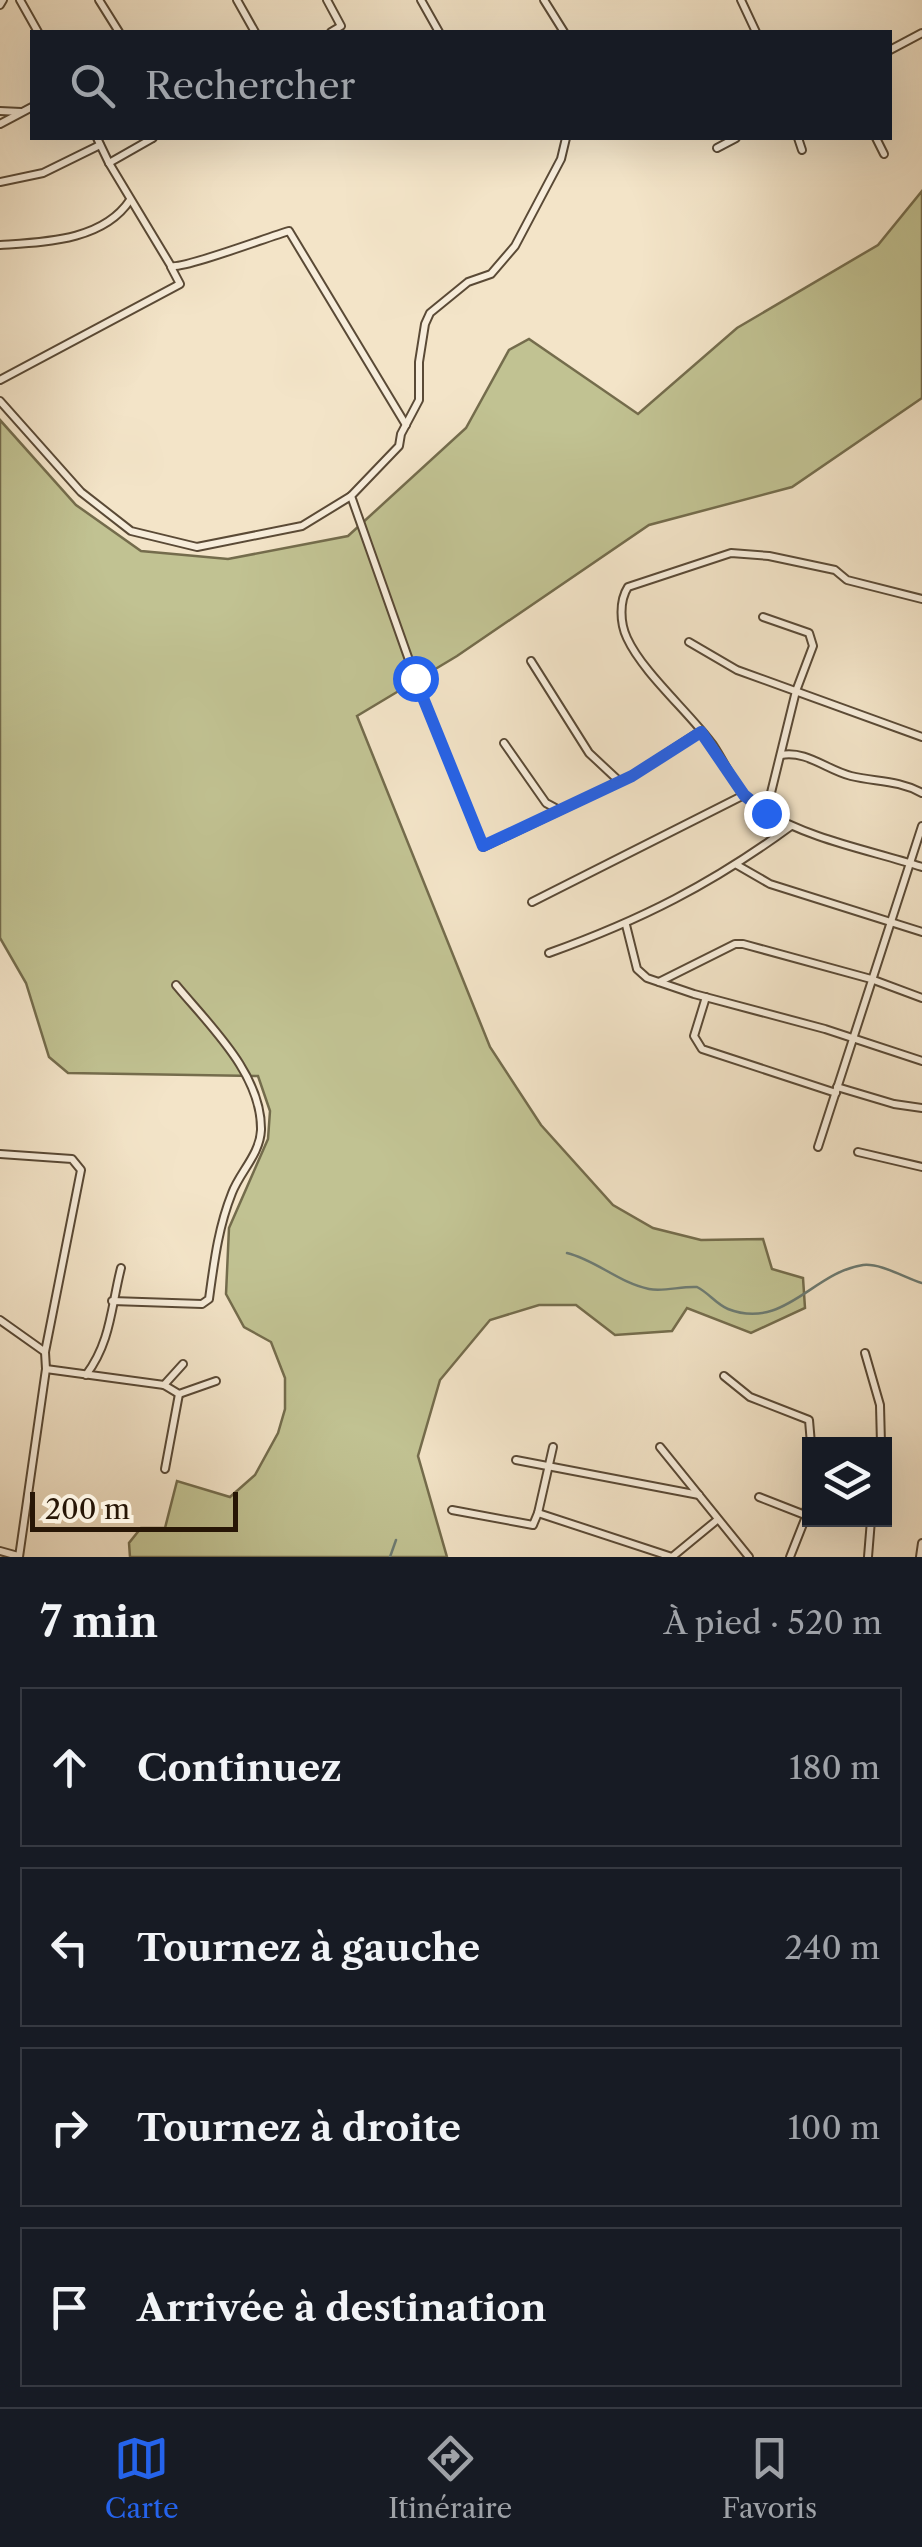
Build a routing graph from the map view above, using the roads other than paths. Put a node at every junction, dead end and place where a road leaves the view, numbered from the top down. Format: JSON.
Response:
{"nodes":[{"id":1,"x":20,"y":0,"type":"edge"},
{"id":2,"x":99,"y":0,"type":"edge"},
{"id":3,"x":236,"y":0,"type":"edge"},
{"id":4,"x":327,"y":0,"type":"edge"},
{"id":5,"x":420,"y":0,"type":"edge"},
{"id":6,"x":544,"y":0,"type":"edge"},
{"id":7,"x":741,"y":0,"type":"edge"},
{"id":8,"x":37,"y":30,"type":"edge"},
{"id":9,"x":119,"y":30,"type":"edge"},
{"id":10,"x":253,"y":30,"type":"edge"},
{"id":11,"x":335,"y":30,"type":"edge"},
{"id":12,"x":438,"y":30,"type":"edge"},
{"id":13,"x":563,"y":30,"type":"edge"},
{"id":14,"x":755,"y":30,"type":"edge"},
{"id":15,"x":922,"y":33,"type":"edge"},
{"id":16,"x":892,"y":49,"type":"edge"},
{"id":17,"x":30,"y":108,"type":"edge"},
{"id":18,"x":0,"y":110,"type":"edge"},
{"id":19,"x":23,"y":112,"type":"junction"},
{"id":20,"x":0,"y":124,"type":"edge"},
{"id":21,"x":149,"y":140,"type":"edge"},
{"id":22,"x":566,"y":140,"type":"edge"},
{"id":23,"x":732,"y":140,"type":"edge"},
{"id":24,"x":799,"y":140,"type":"edge"},
{"id":25,"x":877,"y":140,"type":"edge"},
{"id":26,"x":99,"y":141,"type":"edge"},
{"id":27,"x":717,"y":148,"type":"dead end"},
{"id":28,"x":802,"y":150,"type":"dead end"},
{"id":29,"x":884,"y":154,"type":"dead end"},
{"id":30,"x":108,"y":163,"type":"junction"},
{"id":31,"x":0,"y":182,"type":"edge"},
{"id":32,"x":130,"y":200,"type":"junction"},
{"id":33,"x":0,"y":245,"type":"edge"},
{"id":34,"x":171,"y":266,"type":"junction"},
{"id":35,"x":0,"y":380,"type":"edge"},
{"id":36,"x":0,"y":401,"type":"edge"},
{"id":37,"x":406,"y":425,"type":"junction"},
{"id":38,"x":352,"y":496,"type":"junction"},
{"id":39,"x":922,"y":599,"type":"edge"},
{"id":40,"x":762,"y":617,"type":"dead end"},
{"id":41,"x":689,"y":642,"type":"dead end"},
{"id":42,"x":532,"y":661,"type":"dead end"},
{"id":43,"x":796,"y":691,"type":"junction"},
{"id":44,"x":701,"y":732,"type":"junction"},
{"id":45,"x":922,"y":737,"type":"edge"},
{"id":46,"x":504,"y":743,"type":"dead end"},
{"id":47,"x":780,"y":756,"type":"junction"},
{"id":48,"x":620,"y":782,"type":"junction"},
{"id":49,"x":922,"y":793,"type":"edge"},
{"id":50,"x":744,"y":795,"type":"junction"},
{"id":51,"x":560,"y":810,"type":"junction"},
{"id":52,"x":766,"y":813,"type":"junction"},
{"id":53,"x":791,"y":826,"type":"junction"},
{"id":54,"x":922,"y":826,"type":"edge"},
{"id":55,"x":909,"y":862,"type":"junction"},
{"id":56,"x":737,"y":865,"type":"junction"},
{"id":57,"x":922,"y":867,"type":"edge"},
{"id":58,"x":532,"y":902,"type":"dead end"},
{"id":59,"x":890,"y":920,"type":"junction"},
{"id":60,"x":626,"y":925,"type":"junction"},
{"id":61,"x":922,"y":932,"type":"edge"},
{"id":62,"x":549,"y":953,"type":"dead end"},
{"id":63,"x":872,"y":979,"type":"junction"},
{"id":64,"x":658,"y":982,"type":"junction"},
{"id":65,"x":176,"y":986,"type":"dead end"},
{"id":66,"x":706,"y":998,"type":"junction"},
{"id":67,"x":922,"y":998,"type":"edge"},
{"id":68,"x":853,"y":1038,"type":"junction"},
{"id":69,"x":922,"y":1061,"type":"edge"},
{"id":70,"x":836,"y":1090,"type":"junction"},
{"id":71,"x":922,"y":1108,"type":"edge"},
{"id":72,"x":818,"y":1147,"type":"dead end"},
{"id":73,"x":858,"y":1152,"type":"dead end"},
{"id":74,"x":0,"y":1154,"type":"edge"},
{"id":75,"x":922,"y":1167,"type":"edge"},
{"id":76,"x":122,"y":1268,"type":"dead end"},
{"id":77,"x":112,"y":1301,"type":"junction"},
{"id":78,"x":0,"y":1320,"type":"edge"},
{"id":79,"x":45,"y":1352,"type":"junction"},
{"id":80,"x":865,"y":1352,"type":"dead end"},
{"id":81,"x":183,"y":1364,"type":"dead end"},
{"id":82,"x":46,"y":1370,"type":"junction"},
{"id":83,"x":86,"y":1376,"type":"junction"},
{"id":84,"x":724,"y":1376,"type":"dead end"},
{"id":85,"x":216,"y":1381,"type":"dead end"},
{"id":86,"x":164,"y":1385,"type":"junction"},
{"id":87,"x":180,"y":1394,"type":"junction"},
{"id":88,"x":811,"y":1437,"type":"edge"},
{"id":89,"x":881,"y":1437,"type":"edge"},
{"id":90,"x":553,"y":1447,"type":"dead end"},
{"id":91,"x":660,"y":1447,"type":"dead end"},
{"id":92,"x":516,"y":1460,"type":"dead end"},
{"id":93,"x":549,"y":1465,"type":"junction"},
{"id":94,"x":165,"y":1469,"type":"dead end"},
{"id":95,"x":699,"y":1494,"type":"junction"},
{"id":96,"x":760,"y":1497,"type":"dead end"},
{"id":97,"x":452,"y":1510,"type":"dead end"},
{"id":98,"x":538,"y":1513,"type":"junction"},
{"id":99,"x":802,"y":1515,"type":"edge"},
{"id":100,"x":717,"y":1520,"type":"junction"},
{"id":101,"x":802,"y":1524,"type":"edge"},
{"id":102,"x":871,"y":1527,"type":"edge"},
{"id":103,"x":922,"y":1544,"type":"edge"},
{"id":104,"x":0,"y":1551,"type":"edge"},
{"id":105,"x":19,"y":1557,"type":"edge"},
{"id":106,"x":672,"y":1557,"type":"edge"},
{"id":107,"x":748,"y":1557,"type":"edge"},
{"id":108,"x":790,"y":1557,"type":"edge"},
{"id":109,"x":868,"y":1557,"type":"edge"},
{"id":110,"x":920,"y":1557,"type":"edge"}],
"edges":[{"from":1,"to":8,"type":"street"},
{"from":2,"to":9,"type":"street"},
{"from":3,"to":10,"type":"street"},
{"from":4,"to":11,"type":"street"},
{"from":5,"to":12,"type":"street"},
{"from":6,"to":13,"type":"street"},
{"from":7,"to":14,"type":"street"},
{"from":15,"to":16,"type":"street"},
{"from":17,"to":19,"type":"street"},
{"from":18,"to":19,"type":"street"},
{"from":19,"to":20,"type":"street"},
{"from":21,"to":30,"type":"street"},
{"from":22,"to":37,"type":"street"},
{"from":23,"to":27,"type":"street"},
{"from":24,"to":28,"type":"street"},
{"from":25,"to":29,"type":"street"},
{"from":26,"to":30,"type":"street"},
{"from":26,"to":31,"type":"street"},
{"from":30,"to":32,"type":"street"},
{"from":32,"to":33,"type":"street"},
{"from":32,"to":34,"type":"street"},
{"from":34,"to":35,"type":"street"},
{"from":34,"to":37,"type":"street"},
{"from":36,"to":38,"type":"street"},
{"from":37,"to":38,"type":"street"},
{"from":38,"to":51,"type":"street"},
{"from":39,"to":44,"type":"street"},
{"from":40,"to":43,"type":"street"},
{"from":41,"to":43,"type":"street"},
{"from":42,"to":48,"type":"street"},
{"from":43,"to":45,"type":"street"},
{"from":43,"to":47,"type":"street"},
{"from":44,"to":48,"type":"street"},
{"from":44,"to":50,"type":"street"},
{"from":46,"to":51,"type":"street"},
{"from":47,"to":49,"type":"street"},
{"from":47,"to":52,"type":"street"},
{"from":48,"to":51,"type":"street"},
{"from":50,"to":52,"type":"street"},
{"from":50,"to":58,"type":"street"},
{"from":52,"to":53,"type":"street"},
{"from":53,"to":55,"type":"street"},
{"from":53,"to":56,"type":"street"},
{"from":54,"to":55,"type":"street"},
{"from":55,"to":57,"type":"street"},
{"from":55,"to":59,"type":"street"},
{"from":56,"to":59,"type":"street"},
{"from":56,"to":60,"type":"street"},
{"from":59,"to":61,"type":"street"},
{"from":59,"to":63,"type":"street"},
{"from":60,"to":62,"type":"street"},
{"from":60,"to":64,"type":"street"},
{"from":63,"to":64,"type":"street"},
{"from":63,"to":67,"type":"street"},
{"from":63,"to":68,"type":"street"},
{"from":64,"to":66,"type":"street"},
{"from":65,"to":77,"type":"street"},
{"from":66,"to":68,"type":"street"},
{"from":66,"to":70,"type":"street"},
{"from":68,"to":69,"type":"street"},
{"from":68,"to":70,"type":"street"},
{"from":70,"to":71,"type":"street"},
{"from":70,"to":72,"type":"street"},
{"from":73,"to":75,"type":"street"},
{"from":74,"to":79,"type":"street"},
{"from":76,"to":77,"type":"street"},
{"from":77,"to":83,"type":"street"},
{"from":78,"to":79,"type":"street"},
{"from":79,"to":82,"type":"street"},
{"from":80,"to":89,"type":"street"},
{"from":81,"to":86,"type":"street"},
{"from":82,"to":83,"type":"street"},
{"from":82,"to":105,"type":"street"},
{"from":83,"to":86,"type":"street"},
{"from":84,"to":88,"type":"street"},
{"from":85,"to":87,"type":"street"},
{"from":86,"to":87,"type":"street"},
{"from":87,"to":94,"type":"street"},
{"from":90,"to":93,"type":"street"},
{"from":91,"to":95,"type":"street"},
{"from":92,"to":93,"type":"street"},
{"from":93,"to":95,"type":"street"},
{"from":93,"to":98,"type":"street"},
{"from":95,"to":100,"type":"street"},
{"from":96,"to":99,"type":"street"},
{"from":97,"to":98,"type":"street"},
{"from":98,"to":106,"type":"street"},
{"from":100,"to":106,"type":"street"},
{"from":100,"to":107,"type":"street"},
{"from":101,"to":108,"type":"street"},
{"from":102,"to":109,"type":"street"},
{"from":103,"to":110,"type":"street"},
{"from":104,"to":105,"type":"street"}]}
